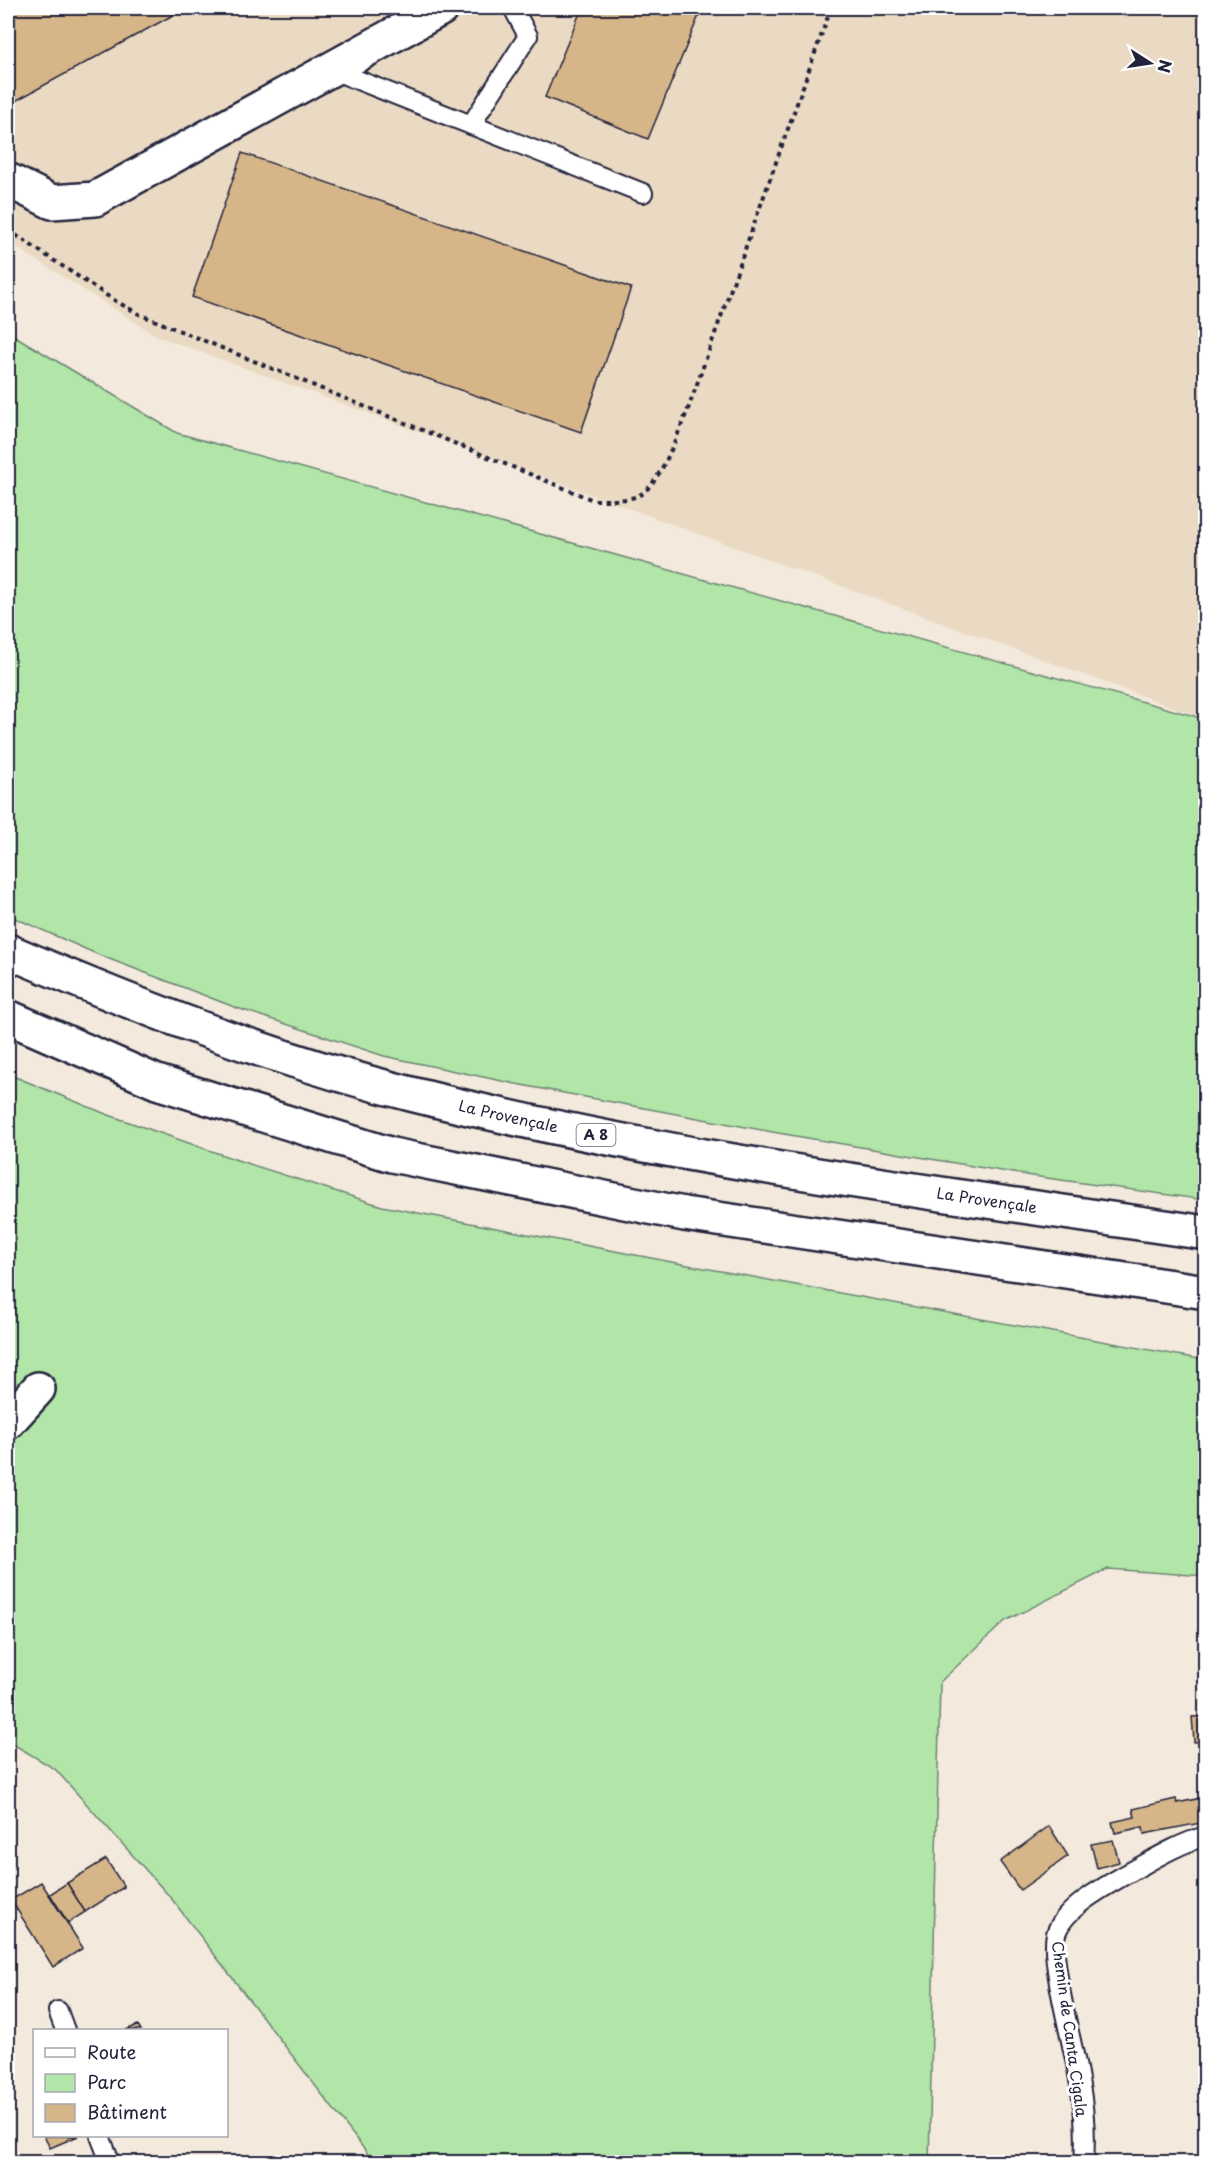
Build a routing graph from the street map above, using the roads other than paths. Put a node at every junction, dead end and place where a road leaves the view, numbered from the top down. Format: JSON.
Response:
{"nodes":[{"id":1,"x":442,"y":8,"type":"edge"},
{"id":2,"x":513,"y":8,"type":"edge"},
{"id":3,"x":330,"y":69,"type":"junction"},
{"id":4,"x":471,"y":125,"type":"junction"},
{"id":5,"x":8,"y":180,"type":"edge"},
{"id":6,"x":643,"y":193,"type":"dead end"},
{"id":7,"x":8,"y":951,"type":"edge"},
{"id":8,"x":8,"y":1017,"type":"edge"},
{"id":9,"x":1206,"y":1233,"type":"edge"},
{"id":10,"x":1206,"y":1292,"type":"edge"},
{"id":11,"x":38,"y":1389,"type":"dead end"},
{"id":12,"x":8,"y":1422,"type":"edge"},
{"id":13,"x":1206,"y":1836,"type":"edge"},
{"id":14,"x":58,"y":2011,"type":"dead end"},
{"id":15,"x":64,"y":2029,"type":"edge"},
{"id":16,"x":100,"y":2137,"type":"edge"},
{"id":17,"x":110,"y":2163,"type":"edge"},
{"id":18,"x":1084,"y":2163,"type":"edge"}],
"edges":[{"from":1,"to":3,"type":"main road"},
{"from":2,"to":4,"type":"lane"},
{"from":3,"to":4,"type":"lane"},
{"from":3,"to":5,"type":"main road"},
{"from":4,"to":6,"type":"lane"},
{"from":7,"to":9,"type":"main road","name":"La Provençale","number":"A 8"},
{"from":8,"to":10,"type":"main road"},
{"from":11,"to":12,"type":"main road"},
{"from":13,"to":18,"type":"lane","name":"Chemin de Canta Cigala"},
{"from":14,"to":15,"type":"lane"},
{"from":16,"to":17,"type":"lane"}]}
